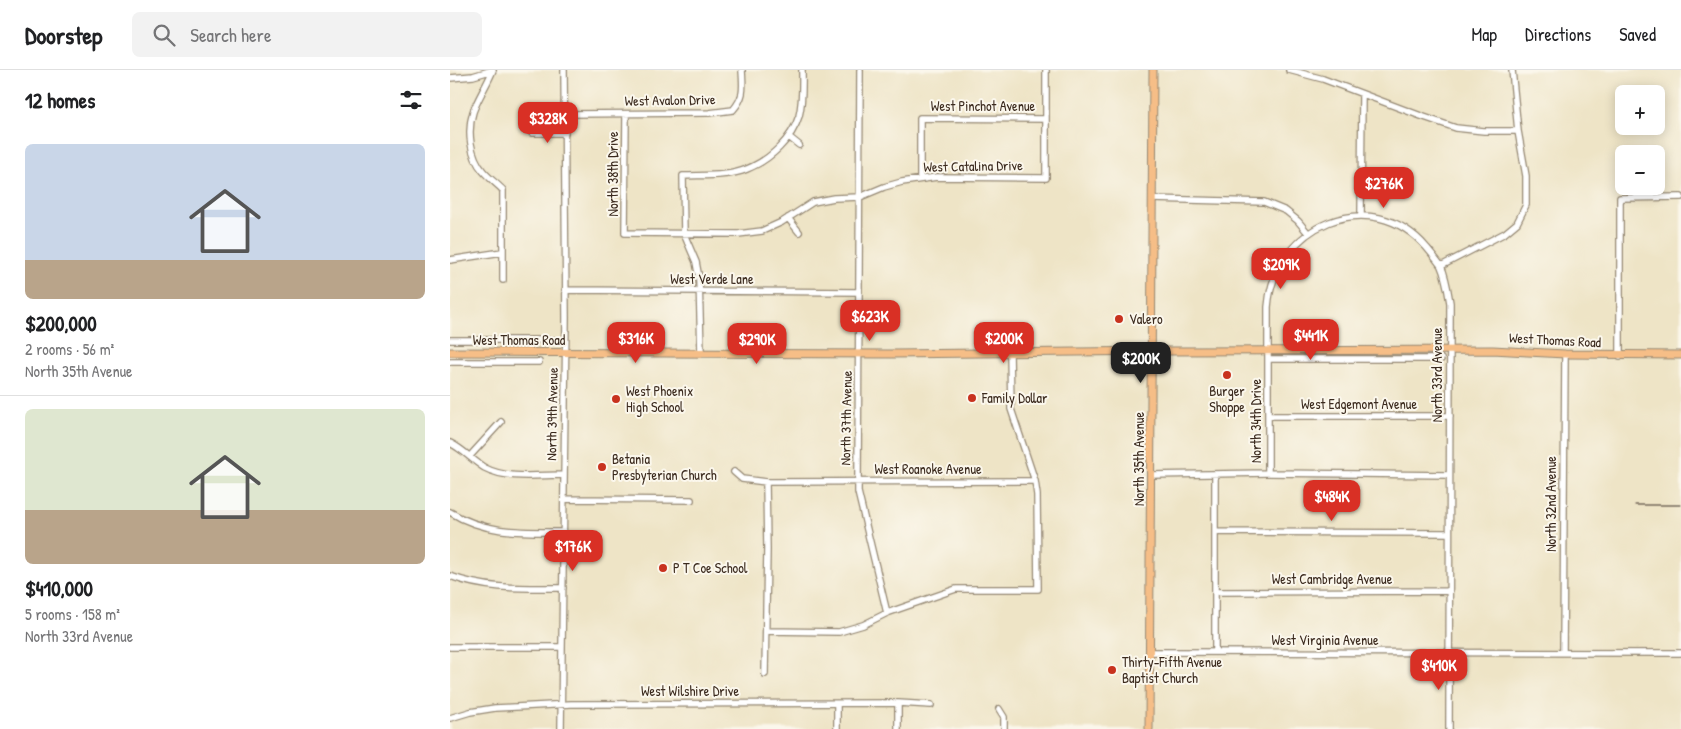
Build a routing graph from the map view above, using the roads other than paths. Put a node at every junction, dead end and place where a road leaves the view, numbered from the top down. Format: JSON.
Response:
{"nodes":[{"id":1,"x":493,"y":70,"type":"edge"},
{"id":2,"x":564,"y":70,"type":"edge"},
{"id":3,"x":742,"y":70,"type":"edge"},
{"id":4,"x":802,"y":70,"type":"edge"},
{"id":5,"x":860,"y":70,"type":"edge"},
{"id":6,"x":1046,"y":70,"type":"edge"},
{"id":7,"x":1154,"y":70,"type":"edge"},
{"id":8,"x":1289,"y":70,"type":"edge"},
{"id":9,"x":1512,"y":70,"type":"edge"},
{"id":10,"x":450,"y":78,"type":"edge"},
{"id":11,"x":1362,"y":94,"type":"junction"},
{"id":12,"x":565,"y":114,"type":"junction"},
{"id":13,"x":626,"y":114,"type":"junction"},
{"id":14,"x":1046,"y":119,"type":"junction"},
{"id":15,"x":1518,"y":131,"type":"junction"},
{"id":16,"x":532,"y":133,"type":"dead end"},
{"id":17,"x":565,"y":134,"type":"junction"},
{"id":18,"x":789,"y":137,"type":"junction"},
{"id":19,"x":799,"y":145,"type":"dead end"},
{"id":20,"x":920,"y":179,"type":"junction"},
{"id":21,"x":860,"y":197,"type":"junction"},
{"id":22,"x":1681,"y":197,"type":"edge"},
{"id":23,"x":1152,"y":200,"type":"junction"},
{"id":24,"x":1361,"y":216,"type":"junction"},
{"id":25,"x":788,"y":218,"type":"junction"},
{"id":26,"x":799,"y":232,"type":"dead end"},
{"id":27,"x":1308,"y":233,"type":"junction"},
{"id":28,"x":625,"y":234,"type":"joint"},
{"id":29,"x":684,"y":234,"type":"junction"},
{"id":30,"x":502,"y":252,"type":"junction"},
{"id":31,"x":450,"y":260,"type":"edge"},
{"id":32,"x":1440,"y":266,"type":"junction"},
{"id":33,"x":503,"y":280,"type":"dead end"},
{"id":34,"x":565,"y":290,"type":"junction"},
{"id":35,"x":700,"y":291,"type":"junction"},
{"id":36,"x":859,"y":292,"type":"junction"},
{"id":37,"x":450,"y":340,"type":"edge"},
{"id":38,"x":555,"y":340,"type":"dead end"},
{"id":39,"x":1269,"y":350,"type":"junction"},
{"id":40,"x":1429,"y":350,"type":"junction"},
{"id":41,"x":1450,"y":350,"type":"junction"},
{"id":42,"x":1152,"y":351,"type":"junction"},
{"id":43,"x":450,"y":352,"type":"edge"},
{"id":44,"x":565,"y":352,"type":"junction"},
{"id":45,"x":701,"y":353,"type":"junction"},
{"id":46,"x":1010,"y":353,"type":"junction"},
{"id":47,"x":859,"y":354,"type":"junction"},
{"id":48,"x":1565,"y":354,"type":"junction"},
{"id":49,"x":1681,"y":355,"type":"edge"},
{"id":50,"x":1620,"y":356,"type":"junction"},
{"id":51,"x":1269,"y":359,"type":"junction"},
{"id":52,"x":1428,"y":359,"type":"junction"},
{"id":53,"x":1441,"y":359,"type":"dead end"},
{"id":54,"x":450,"y":362,"type":"edge"},
{"id":55,"x":539,"y":362,"type":"dead end"},
{"id":56,"x":1268,"y":416,"type":"junction"},
{"id":57,"x":1450,"y":416,"type":"junction"},
{"id":58,"x":501,"y":422,"type":"dead end"},
{"id":59,"x":450,"y":443,"type":"edge"},
{"id":60,"x":470,"y":456,"type":"junction"},
{"id":61,"x":734,"y":472,"type":"dead end"},
{"id":62,"x":1268,"y":473,"type":"junction"},
{"id":63,"x":1214,"y":474,"type":"junction"},
{"id":64,"x":564,"y":475,"type":"junction"},
{"id":65,"x":1151,"y":475,"type":"junction"},
{"id":66,"x":1450,"y":475,"type":"junction"},
{"id":67,"x":1035,"y":481,"type":"junction"},
{"id":68,"x":766,"y":482,"type":"junction"},
{"id":69,"x":858,"y":482,"type":"junction"},
{"id":70,"x":564,"y":499,"type":"junction"},
{"id":71,"x":692,"y":500,"type":"dead end"},
{"id":72,"x":450,"y":512,"type":"edge"},
{"id":73,"x":563,"y":532,"type":"junction"},
{"id":74,"x":1214,"y":532,"type":"junction"},
{"id":75,"x":1449,"y":533,"type":"junction"},
{"id":76,"x":450,"y":576,"type":"edge"},
{"id":77,"x":562,"y":588,"type":"junction"},
{"id":78,"x":1449,"y":591,"type":"junction"},
{"id":79,"x":1214,"y":592,"type":"junction"},
{"id":80,"x":887,"y":613,"type":"junction"},
{"id":81,"x":766,"y":631,"type":"junction"},
{"id":82,"x":450,"y":647,"type":"edge"},
{"id":83,"x":562,"y":647,"type":"junction"},
{"id":84,"x":1214,"y":651,"type":"junction"},
{"id":85,"x":1150,"y":652,"type":"junction"},
{"id":86,"x":1449,"y":652,"type":"junction"},
{"id":87,"x":1563,"y":653,"type":"junction"},
{"id":88,"x":1681,"y":653,"type":"edge"},
{"id":89,"x":765,"y":674,"type":"dead end"},
{"id":90,"x":837,"y":704,"type":"junction"},
{"id":91,"x":898,"y":704,"type":"junction"},
{"id":92,"x":561,"y":705,"type":"junction"},
{"id":93,"x":931,"y":705,"type":"dead end"},
{"id":94,"x":999,"y":709,"type":"dead end"},
{"id":95,"x":450,"y":718,"type":"edge"},
{"id":96,"x":561,"y":729,"type":"edge"},
{"id":97,"x":837,"y":729,"type":"edge"},
{"id":98,"x":898,"y":729,"type":"edge"},
{"id":99,"x":1004,"y":729,"type":"edge"},
{"id":100,"x":1150,"y":729,"type":"edge"},
{"id":101,"x":1449,"y":729,"type":"edge"}],
"edges":[{"from":1,"to":10,"type":"street"},
{"from":1,"to":30,"type":"street"},
{"from":2,"to":12,"type":"street","name":"North 39th Avenue"},
{"from":3,"to":13,"type":"street","name":"West Avalon Drive"},
{"from":4,"to":18,"type":"street"},
{"from":5,"to":21,"type":"street","name":"North 37th Avenue"},
{"from":6,"to":14,"type":"street"},
{"from":7,"to":23,"type":"main road","name":"North 35th Avenue"},
{"from":8,"to":11,"type":"street"},
{"from":9,"to":15,"type":"street"},
{"from":11,"to":15,"type":"street"},
{"from":11,"to":24,"type":"street"},
{"from":12,"to":13,"type":"street","name":"West Avalon Drive"},
{"from":12,"to":17,"type":"street","name":"North 39th Avenue"},
{"from":13,"to":28,"type":"street","name":"North 38th Drive"},
{"from":14,"to":20,"type":"street","name":"West Catalina Drive"},
{"from":14,"to":20,"type":"street","name":"West Pinchot Avenue"},
{"from":15,"to":32,"type":"street"},
{"from":16,"to":17,"type":"street"},
{"from":17,"to":34,"type":"street","name":"North 39th Avenue"},
{"from":18,"to":19,"type":"street"},
{"from":18,"to":29,"type":"street"},
{"from":20,"to":21,"type":"street","name":"West Catalina Drive"},
{"from":21,"to":25,"type":"street","name":"West Catalina Drive"},
{"from":21,"to":36,"type":"street","name":"North 37th Avenue"},
{"from":22,"to":50,"type":"street"},
{"from":23,"to":27,"type":"street"},
{"from":23,"to":42,"type":"main road","name":"North 35th Avenue"},
{"from":24,"to":27,"type":"street"},
{"from":24,"to":32,"type":"street"},
{"from":25,"to":26,"type":"street"},
{"from":25,"to":29,"type":"street","name":"West Catalina Drive"},
{"from":27,"to":39,"type":"street","name":"North 34th Drive"},
{"from":28,"to":29,"type":"street","name":"West Catalina Drive"},
{"from":29,"to":35,"type":"street"},
{"from":30,"to":31,"type":"street"},
{"from":30,"to":33,"type":"street"},
{"from":32,"to":41,"type":"street","name":"North 33rd Avenue"},
{"from":34,"to":35,"type":"street","name":"West Verde Lane"},
{"from":34,"to":44,"type":"street","name":"North 39th Avenue"},
{"from":35,"to":36,"type":"street","name":"West Verde Lane"},
{"from":35,"to":45,"type":"street"},
{"from":36,"to":47,"type":"street","name":"North 37th Avenue"},
{"from":37,"to":38,"type":"street","name":"West Thomas Road"},
{"from":39,"to":40,"type":"main road","name":"West Thomas Road"},
{"from":39,"to":42,"type":"main road","name":"West Thomas Road"},
{"from":39,"to":51,"type":"street","name":"North 34th Drive"},
{"from":40,"to":41,"type":"main road","name":"West Thomas Road"},
{"from":40,"to":52,"type":"street"},
{"from":41,"to":48,"type":"main road","name":"West Thomas Road"},
{"from":41,"to":57,"type":"street","name":"North 33rd Avenue"},
{"from":42,"to":46,"type":"main road","name":"West Thomas Road"},
{"from":42,"to":65,"type":"main road","name":"North 35th Avenue"},
{"from":43,"to":44,"type":"main road","name":"West Thomas Road"},
{"from":44,"to":45,"type":"main road","name":"West Thomas Road"},
{"from":44,"to":64,"type":"street","name":"North 39th Avenue"},
{"from":45,"to":47,"type":"main road","name":"West Thomas Road"},
{"from":46,"to":47,"type":"main road","name":"West Thomas Road"},
{"from":46,"to":67,"type":"street"},
{"from":47,"to":69,"type":"street","name":"North 37th Avenue"},
{"from":48,"to":50,"type":"main road","name":"West Thomas Road"},
{"from":48,"to":87,"type":"street","name":"North 32nd Avenue"},
{"from":49,"to":50,"type":"main road","name":"West Thomas Road"},
{"from":51,"to":52,"type":"street"},
{"from":51,"to":56,"type":"street","name":"North 34th Drive"},
{"from":52,"to":53,"type":"street"},
{"from":54,"to":55,"type":"street","name":"West Thomas Road"},
{"from":56,"to":57,"type":"street","name":"West Edgemont Avenue"},
{"from":56,"to":62,"type":"street","name":"North 34th Drive"},
{"from":57,"to":66,"type":"street","name":"North 33rd Avenue"},
{"from":58,"to":60,"type":"street"},
{"from":59,"to":60,"type":"street"},
{"from":60,"to":64,"type":"street"},
{"from":61,"to":68,"type":"street","name":"West Roanoke Avenue"},
{"from":62,"to":63,"type":"street"},
{"from":62,"to":66,"type":"street"},
{"from":63,"to":65,"type":"street"},
{"from":63,"to":74,"type":"street"},
{"from":64,"to":70,"type":"street","name":"North 39th Avenue"},
{"from":65,"to":85,"type":"main road","name":"North 35th Avenue"},
{"from":66,"to":75,"type":"street","name":"North 33rd Avenue"},
{"from":67,"to":69,"type":"street","name":"West Roanoke Avenue"},
{"from":67,"to":80,"type":"street"},
{"from":68,"to":69,"type":"street","name":"West Roanoke Avenue"},
{"from":68,"to":81,"type":"street"},
{"from":69,"to":80,"type":"street","name":"North 37th Avenue"},
{"from":70,"to":71,"type":"street"},
{"from":70,"to":73,"type":"street","name":"North 39th Avenue"},
{"from":72,"to":73,"type":"street"},
{"from":73,"to":77,"type":"street","name":"North 39th Avenue"},
{"from":74,"to":75,"type":"street"},
{"from":74,"to":79,"type":"street"},
{"from":75,"to":78,"type":"street","name":"North 33rd Avenue"},
{"from":76,"to":77,"type":"street"},
{"from":77,"to":83,"type":"street","name":"North 39th Avenue"},
{"from":78,"to":79,"type":"street","name":"West Cambridge Avenue"},
{"from":78,"to":86,"type":"street","name":"North 33rd Avenue"},
{"from":79,"to":84,"type":"street"},
{"from":80,"to":81,"type":"street"},
{"from":81,"to":89,"type":"street"},
{"from":82,"to":83,"type":"street"},
{"from":83,"to":92,"type":"street","name":"North 39th Avenue"},
{"from":84,"to":85,"type":"street","name":"West Virginia Avenue"},
{"from":84,"to":86,"type":"street","name":"West Virginia Avenue"},
{"from":85,"to":100,"type":"main road","name":"North 35th Avenue"},
{"from":86,"to":87,"type":"street","name":"West Virginia Avenue"},
{"from":86,"to":101,"type":"street","name":"North 33rd Avenue"},
{"from":87,"to":88,"type":"street","name":"West Virginia Avenue"},
{"from":90,"to":91,"type":"street","name":"West Wilshire Drive"},
{"from":90,"to":92,"type":"street","name":"West Wilshire Drive"},
{"from":90,"to":97,"type":"street"},
{"from":91,"to":93,"type":"street","name":"West Wilshire Drive"},
{"from":91,"to":98,"type":"street"},
{"from":92,"to":95,"type":"street","name":"West Wilshire Drive"},
{"from":92,"to":96,"type":"street","name":"North 39th Avenue"},
{"from":94,"to":99,"type":"street"}]}
